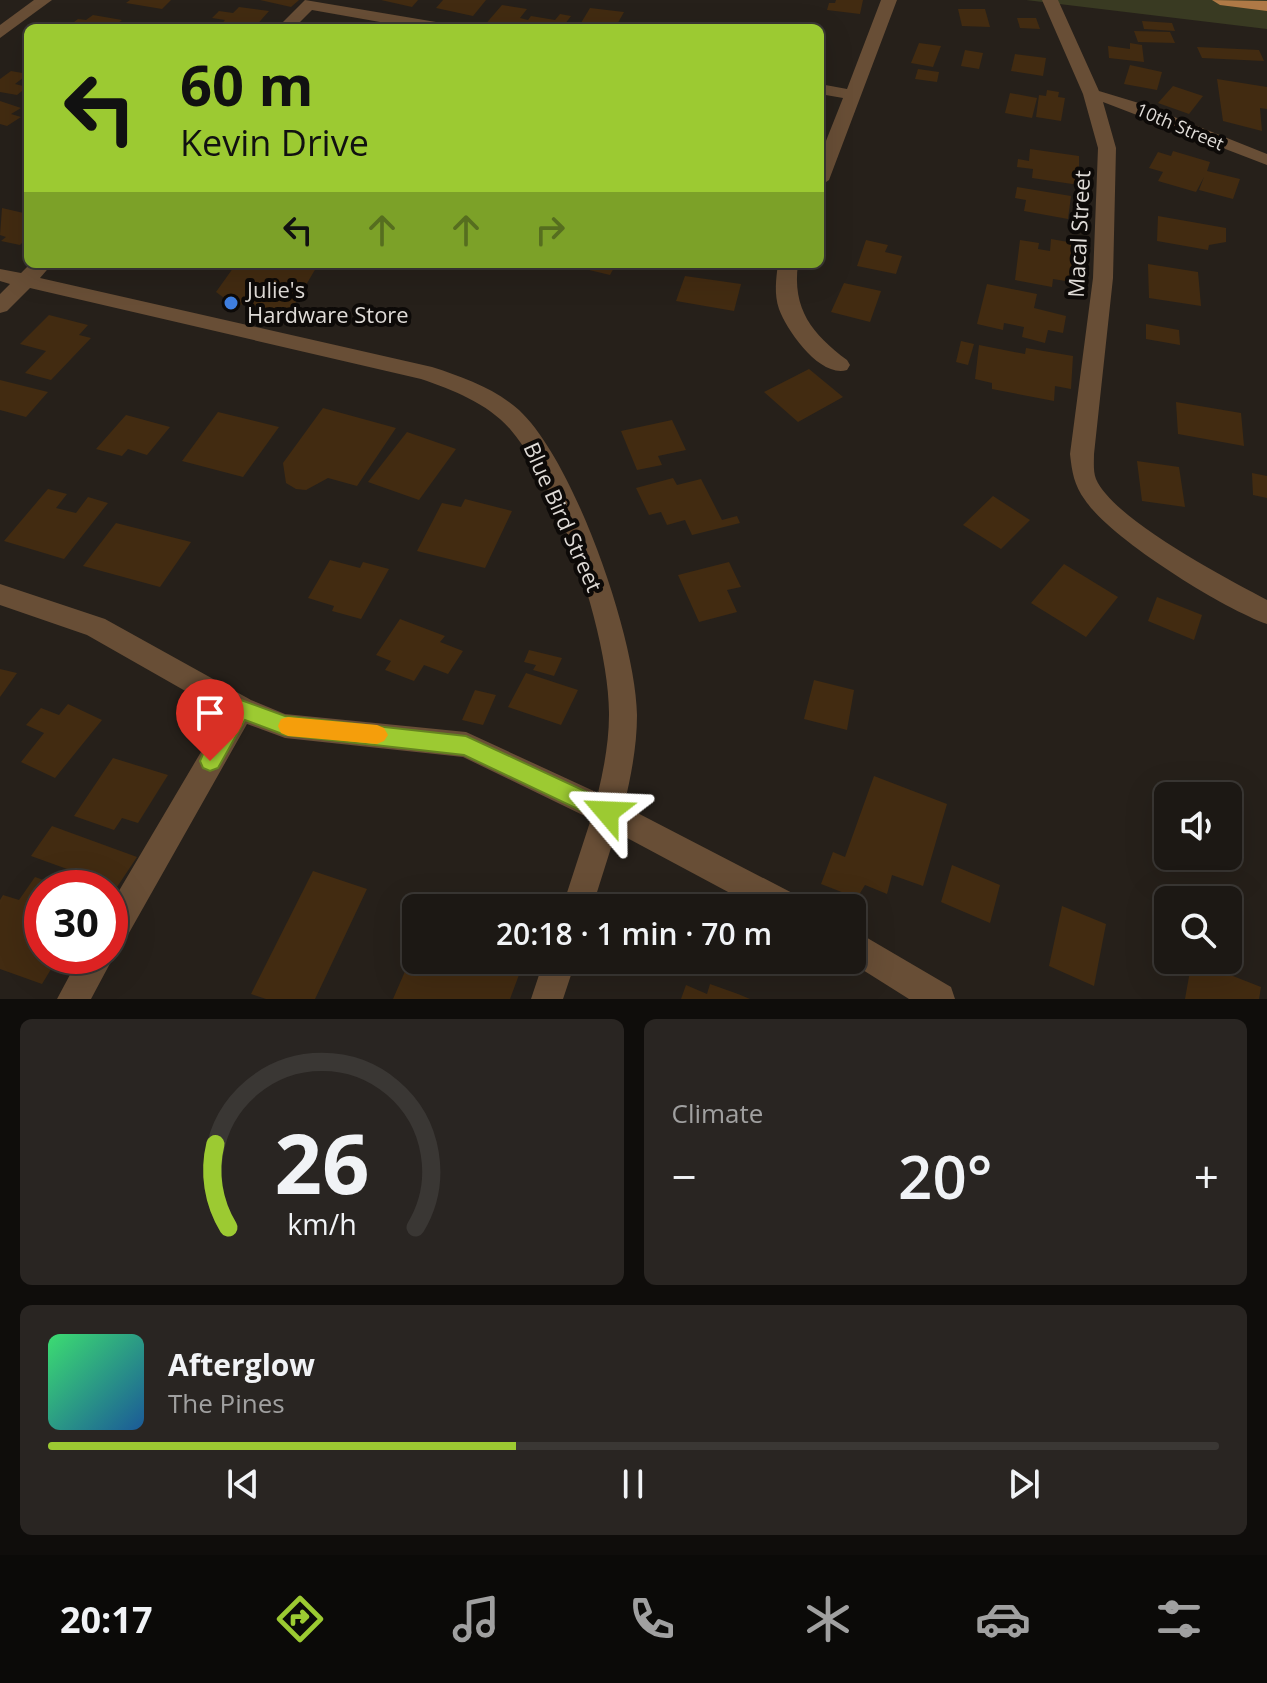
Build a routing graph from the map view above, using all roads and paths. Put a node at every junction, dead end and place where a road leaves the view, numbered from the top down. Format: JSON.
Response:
{"nodes":[{"id":1,"x":44,"y":0,"type":"edge"},
{"id":2,"x":889,"y":0,"type":"edge"},
{"id":3,"x":1050,"y":0,"type":"edge"},
{"id":4,"x":1220,"y":0,"type":"edge"},
{"id":5,"x":311,"y":3,"type":"edge"},
{"id":6,"x":1267,"y":6,"type":"edge"},
{"id":7,"x":289,"y":24,"type":"edge"},
{"id":8,"x":421,"y":24,"type":"edge"},
{"id":9,"x":0,"y":33,"type":"edge"},
{"id":10,"x":824,"y":90,"type":"edge"},
{"id":11,"x":1092,"y":94,"type":"junction"},
{"id":12,"x":854,"y":95,"type":"junction"},
{"id":13,"x":1267,"y":160,"type":"edge"},
{"id":14,"x":824,"y":170,"type":"edge"},
{"id":15,"x":788,"y":268,"type":"edge"},
{"id":16,"x":34,"y":272,"type":"edge"},
{"id":17,"x":0,"y":275,"type":"edge"},
{"id":18,"x":0,"y":306,"type":"edge"},
{"id":19,"x":839,"y":365,"type":"dead end"},
{"id":20,"x":0,"y":594,"type":"edge"},
{"id":21,"x":1267,"y":613,"type":"edge"},
{"id":22,"x":241,"y":709,"type":"junction"},
{"id":23,"x":607,"y":812,"type":"junction"},
{"id":24,"x":581,"y":894,"type":"edge"},
{"id":25,"x":762,"y":894,"type":"edge"},
{"id":26,"x":128,"y":905,"type":"edge"},
{"id":27,"x":866,"y":954,"type":"edge"},
{"id":28,"x":88,"y":974,"type":"edge"},
{"id":29,"x":555,"y":974,"type":"edge"},
{"id":30,"x":73,"y":999,"type":"edge"},
{"id":31,"x":547,"y":999,"type":"edge"},
{"id":32,"x":939,"y":999,"type":"edge"}],
"edges":[{"from":1,"to":9,"type":"street"},
{"from":2,"to":12,"type":"street"},
{"from":3,"to":11,"type":"street","name":"Macal Street"},
{"from":4,"to":6,"type":"main road"},
{"from":5,"to":7,"type":"street"},
{"from":5,"to":8,"type":"street"},
{"from":10,"to":12,"type":"street"},
{"from":11,"to":13,"type":"street","name":"10th Street"},
{"from":11,"to":21,"type":"street","name":"Macal Street"},
{"from":12,"to":14,"type":"street"},
{"from":15,"to":19,"type":"street"},
{"from":16,"to":17,"type":"street","name":"Blue Bird Street"},
{"from":16,"to":18,"type":"street"},
{"from":16,"to":23,"type":"street","name":"Blue Bird Street"},
{"from":20,"to":22,"type":"street"},
{"from":22,"to":23,"type":"street"},
{"from":22,"to":26,"type":"street"},
{"from":23,"to":24,"type":"street","name":"Blue Bird Street"},
{"from":23,"to":25,"type":"street"},
{"from":27,"to":32,"type":"street"},
{"from":28,"to":30,"type":"street"},
{"from":29,"to":31,"type":"street"}]}
